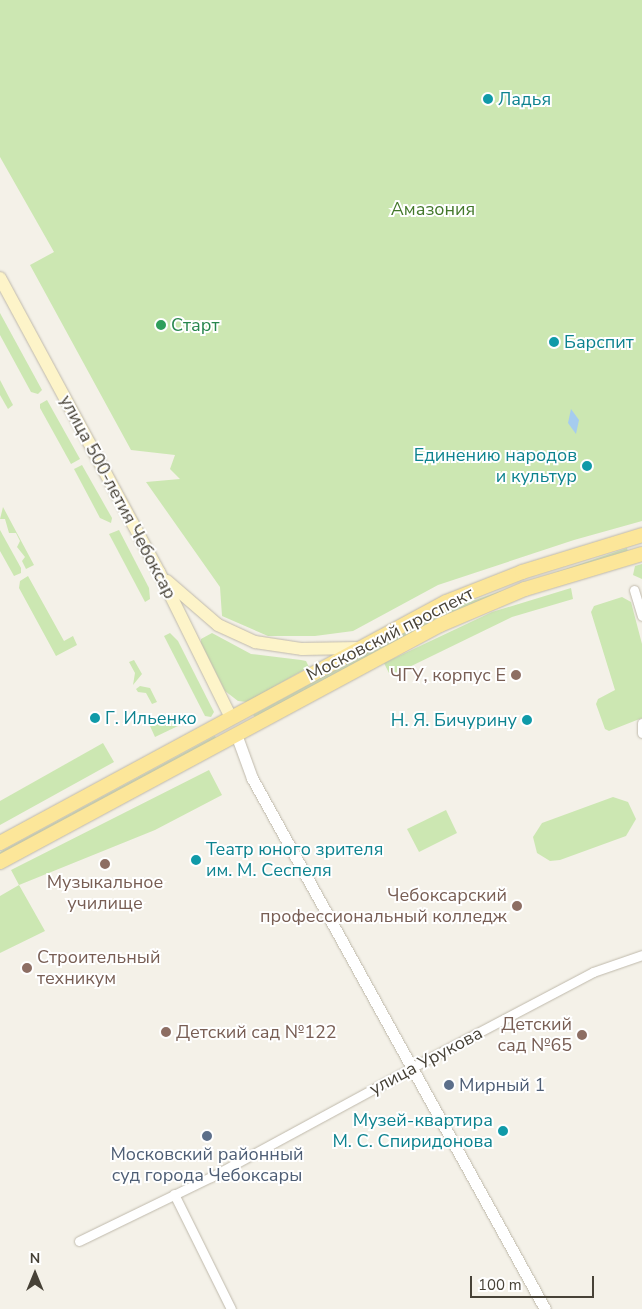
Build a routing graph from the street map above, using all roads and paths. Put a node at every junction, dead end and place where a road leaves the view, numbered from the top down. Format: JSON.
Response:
{"nodes":[{"id":1,"x":0,"y":278,"type":"edge"},
{"id":2,"x":0,"y":294,"type":"edge"},
{"id":3,"x":56,"y":390,"type":"junction"},
{"id":4,"x":640,"y":536,"type":"edge"},
{"id":5,"x":642,"y":554,"type":"edge"},
{"id":6,"x":159,"y":572,"type":"junction"},
{"id":7,"x":634,"y":590,"type":"dead end"},
{"id":8,"x":642,"y":616,"type":"edge"},
{"id":9,"x":358,"y":648,"type":"junction"},
{"id":10,"x":227,"y":721,"type":"junction"},
{"id":11,"x":642,"y":722,"type":"edge"},
{"id":12,"x":642,"y":733,"type":"edge"},
{"id":13,"x":232,"y":736,"type":"junction"},
{"id":14,"x":0,"y":843,"type":"edge"},
{"id":15,"x":0,"y":862,"type":"edge"},
{"id":16,"x":642,"y":955,"type":"edge"},
{"id":17,"x":409,"y":1069,"type":"junction"},
{"id":18,"x":174,"y":1194,"type":"junction"},
{"id":19,"x":79,"y":1241,"type":"dead end"},
{"id":20,"x":540,"y":1307,"type":"edge"},
{"id":21,"x":231,"y":1309,"type":"edge"}],
"edges":[{"from":1,"to":3,"type":"main road","name":"улица 500-летия Чебоксар"},
{"from":2,"to":3,"type":"main road","name":"улица 500-летия Чебоксар"},
{"from":3,"to":6,"type":"main road","name":"улица 500-летия Чебоксар"},
{"from":3,"to":10,"type":"main road","name":"улица 500-летия Чебоксар"},
{"from":4,"to":5,"type":"main road"},
{"from":4,"to":9,"type":"main road","name":"Московский проспект"},
{"from":5,"to":13,"type":"main road","name":"Московский проспект"},
{"from":6,"to":9,"type":"main road"},
{"from":6,"to":10,"type":"main road","name":"улица 500-летия Чебоксар"},
{"from":7,"to":8,"type":"street"},
{"from":9,"to":10,"type":"main road","name":"Московский проспект"},
{"from":10,"to":13,"type":"main road"},
{"from":10,"to":14,"type":"main road","name":"Московский проспект"},
{"from":11,"to":12,"type":"street"},
{"from":13,"to":15,"type":"main road","name":"Московский проспект"},
{"from":13,"to":17,"type":"street"},
{"from":16,"to":17,"type":"street","name":"улица Урукова"},
{"from":17,"to":18,"type":"street","name":"улица Урукова"},
{"from":17,"to":20,"type":"street"},
{"from":18,"to":19,"type":"street","name":"улица Урукова"},
{"from":18,"to":21,"type":"street"}]}
